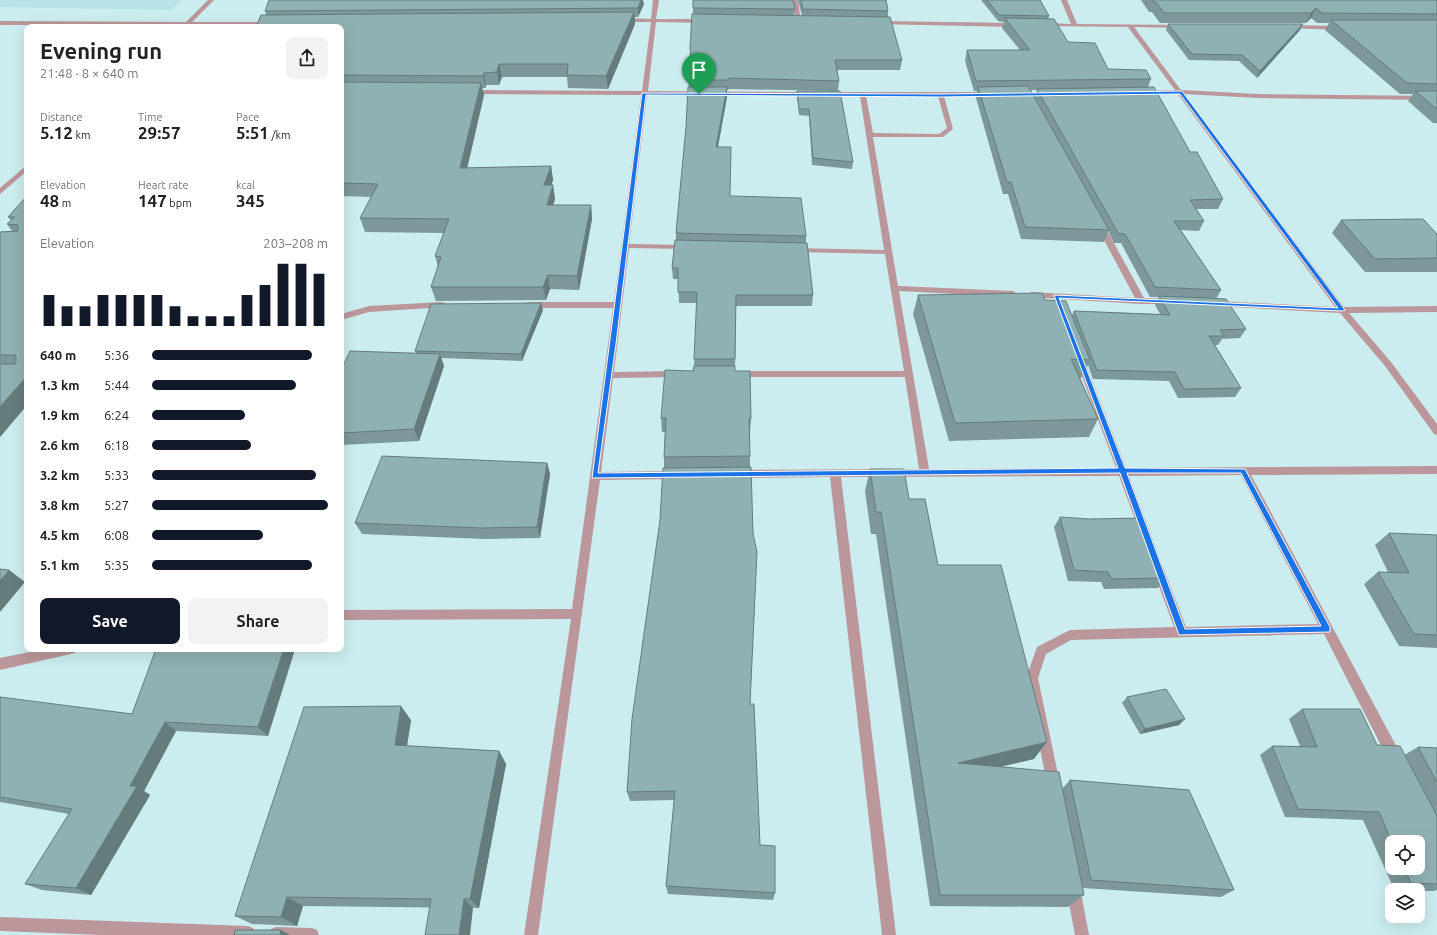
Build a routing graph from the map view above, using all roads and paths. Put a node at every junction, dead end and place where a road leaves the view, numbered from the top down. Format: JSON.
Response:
{"nodes":[{"id":1,"x":211,"y":0,"type":"edge"},
{"id":2,"x":656,"y":0,"type":"edge"},
{"id":3,"x":795,"y":0,"type":"edge"},
{"id":4,"x":1064,"y":0,"type":"edge"},
{"id":5,"x":614,"y":20,"type":"edge"},
{"id":6,"x":653,"y":20,"type":"junction"},
{"id":7,"x":714,"y":21,"type":"edge"},
{"id":8,"x":791,"y":22,"type":"edge"},
{"id":9,"x":799,"y":22,"type":"junction"},
{"id":10,"x":806,"y":22,"type":"edge"},
{"id":11,"x":870,"y":23,"type":"edge"},
{"id":12,"x":0,"y":24,"type":"edge"},
{"id":13,"x":24,"y":24,"type":"edge"},
{"id":14,"x":187,"y":24,"type":"edge"},
{"id":15,"x":1020,"y":25,"type":"edge"},
{"id":16,"x":1036,"y":25,"type":"edge"},
{"id":17,"x":1075,"y":26,"type":"junction"},
{"id":18,"x":1130,"y":26,"type":"junction"},
{"id":19,"x":1186,"y":26,"type":"edge"},
{"id":20,"x":1281,"y":27,"type":"edge"},
{"id":21,"x":1345,"y":28,"type":"edge"},
{"id":22,"x":460,"y":92,"type":"edge"},
{"id":23,"x":1181,"y":92,"type":"junction"},
{"id":24,"x":1135,"y":93,"type":"edge"},
{"id":25,"x":644,"y":94,"type":"junction"},
{"id":26,"x":996,"y":94,"type":"edge"},
{"id":27,"x":864,"y":95,"type":"junction"},
{"id":28,"x":941,"y":95,"type":"junction"},
{"id":29,"x":1437,"y":98,"type":"edge"},
{"id":30,"x":870,"y":134,"type":"junction"},
{"id":31,"x":24,"y":170,"type":"edge"},
{"id":32,"x":0,"y":192,"type":"edge"},
{"id":33,"x":1095,"y":217,"type":"edge"},
{"id":34,"x":625,"y":246,"type":"junction"},
{"id":35,"x":695,"y":247,"type":"edge"},
{"id":36,"x":788,"y":249,"type":"edge"},
{"id":37,"x":889,"y":252,"type":"junction"},
{"id":38,"x":895,"y":288,"type":"junction"},
{"id":39,"x":1141,"y":301,"type":"junction"},
{"id":40,"x":1180,"y":302,"type":"edge"},
{"id":41,"x":454,"y":304,"type":"edge"},
{"id":42,"x":1210,"y":304,"type":"edge"},
{"id":43,"x":516,"y":305,"type":"edge"},
{"id":44,"x":618,"y":305,"type":"junction"},
{"id":45,"x":1437,"y":309,"type":"edge"},
{"id":46,"x":1342,"y":310,"type":"junction"},
{"id":47,"x":344,"y":316,"type":"edge"},
{"id":48,"x":1075,"y":347,"type":"edge"},
{"id":49,"x":609,"y":374,"type":"junction"},
{"id":50,"x":688,"y":374,"type":"edge"},
{"id":51,"x":727,"y":374,"type":"edge"},
{"id":52,"x":909,"y":374,"type":"junction"},
{"id":53,"x":1437,"y":431,"type":"edge"},
{"id":54,"x":1243,"y":470,"type":"junction"},
{"id":55,"x":1437,"y":470,"type":"edge"},
{"id":56,"x":1123,"y":471,"type":"junction"},
{"id":57,"x":926,"y":472,"type":"junction"},
{"id":58,"x":836,"y":473,"type":"junction"},
{"id":59,"x":727,"y":474,"type":"edge"},
{"id":60,"x":688,"y":475,"type":"edge"},
{"id":61,"x":595,"y":476,"type":"junction"},
{"id":62,"x":1147,"y":537,"type":"edge"},
{"id":63,"x":1155,"y":559,"type":"edge"},
{"id":64,"x":577,"y":614,"type":"junction"},
{"id":65,"x":344,"y":615,"type":"edge"},
{"id":66,"x":1327,"y":629,"type":"junction"},
{"id":67,"x":1182,"y":633,"type":"junction"},
{"id":68,"x":57,"y":652,"type":"edge"},
{"id":69,"x":0,"y":664,"type":"edge"},
{"id":70,"x":1401,"y":769,"type":"edge"},
{"id":71,"x":1055,"y":795,"type":"edge"},
{"id":72,"x":1070,"y":873,"type":"edge"},
{"id":73,"x":0,"y":924,"type":"edge"},
{"id":74,"x":312,"y":935,"type":"edge"},
{"id":75,"x":531,"y":935,"type":"edge"},
{"id":76,"x":889,"y":935,"type":"edge"},
{"id":77,"x":1082,"y":935,"type":"edge"}],
"edges":[{"from":1,"to":14,"type":"street"},
{"from":2,"to":6,"type":"street"},
{"from":3,"to":9,"type":"street"},
{"from":4,"to":17,"type":"street"},
{"from":5,"to":6,"type":"street"},
{"from":6,"to":7,"type":"street"},
{"from":6,"to":25,"type":"street"},
{"from":8,"to":9,"type":"street"},
{"from":9,"to":10,"type":"street"},
{"from":11,"to":15,"type":"street"},
{"from":12,"to":13,"type":"street"},
{"from":16,"to":17,"type":"street"},
{"from":17,"to":18,"type":"street"},
{"from":18,"to":19,"type":"street"},
{"from":18,"to":23,"type":"street"},
{"from":20,"to":21,"type":"street"},
{"from":22,"to":25,"type":"street"},
{"from":23,"to":24,"type":"street"},
{"from":23,"to":29,"type":"street"},
{"from":23,"to":46,"type":"street"},
{"from":25,"to":27,"type":"street"},
{"from":25,"to":34,"type":"street"},
{"from":26,"to":28,"type":"street"},
{"from":27,"to":28,"type":"street"},
{"from":27,"to":30,"type":"street"},
{"from":28,"to":30,"type":"street"},
{"from":30,"to":37,"type":"street"},
{"from":31,"to":32,"type":"street"},
{"from":33,"to":39,"type":"street"},
{"from":34,"to":35,"type":"street"},
{"from":34,"to":44,"type":"street"},
{"from":36,"to":37,"type":"street"},
{"from":37,"to":38,"type":"street"},
{"from":38,"to":39,"type":"street"},
{"from":38,"to":52,"type":"street"},
{"from":39,"to":40,"type":"street"},
{"from":41,"to":47,"type":"street"},
{"from":42,"to":46,"type":"street"},
{"from":43,"to":44,"type":"street"},
{"from":44,"to":49,"type":"street"},
{"from":45,"to":46,"type":"street"},
{"from":46,"to":53,"type":"street"},
{"from":48,"to":56,"type":"street"},
{"from":49,"to":50,"type":"street"},
{"from":49,"to":61,"type":"street"},
{"from":51,"to":52,"type":"street"},
{"from":52,"to":57,"type":"street"},
{"from":54,"to":55,"type":"street"},
{"from":54,"to":56,"type":"street"},
{"from":54,"to":66,"type":"street"},
{"from":56,"to":57,"type":"street"},
{"from":56,"to":62,"type":"street"},
{"from":57,"to":58,"type":"street"},
{"from":58,"to":59,"type":"street"},
{"from":58,"to":76,"type":"street"},
{"from":60,"to":61,"type":"street"},
{"from":61,"to":64,"type":"street"},
{"from":63,"to":67,"type":"street"},
{"from":64,"to":65,"type":"street"},
{"from":64,"to":75,"type":"street"},
{"from":66,"to":67,"type":"street"},
{"from":66,"to":70,"type":"street"},
{"from":67,"to":71,"type":"street"},
{"from":68,"to":69,"type":"street"},
{"from":72,"to":77,"type":"street"},
{"from":73,"to":74,"type":"street"}]}
